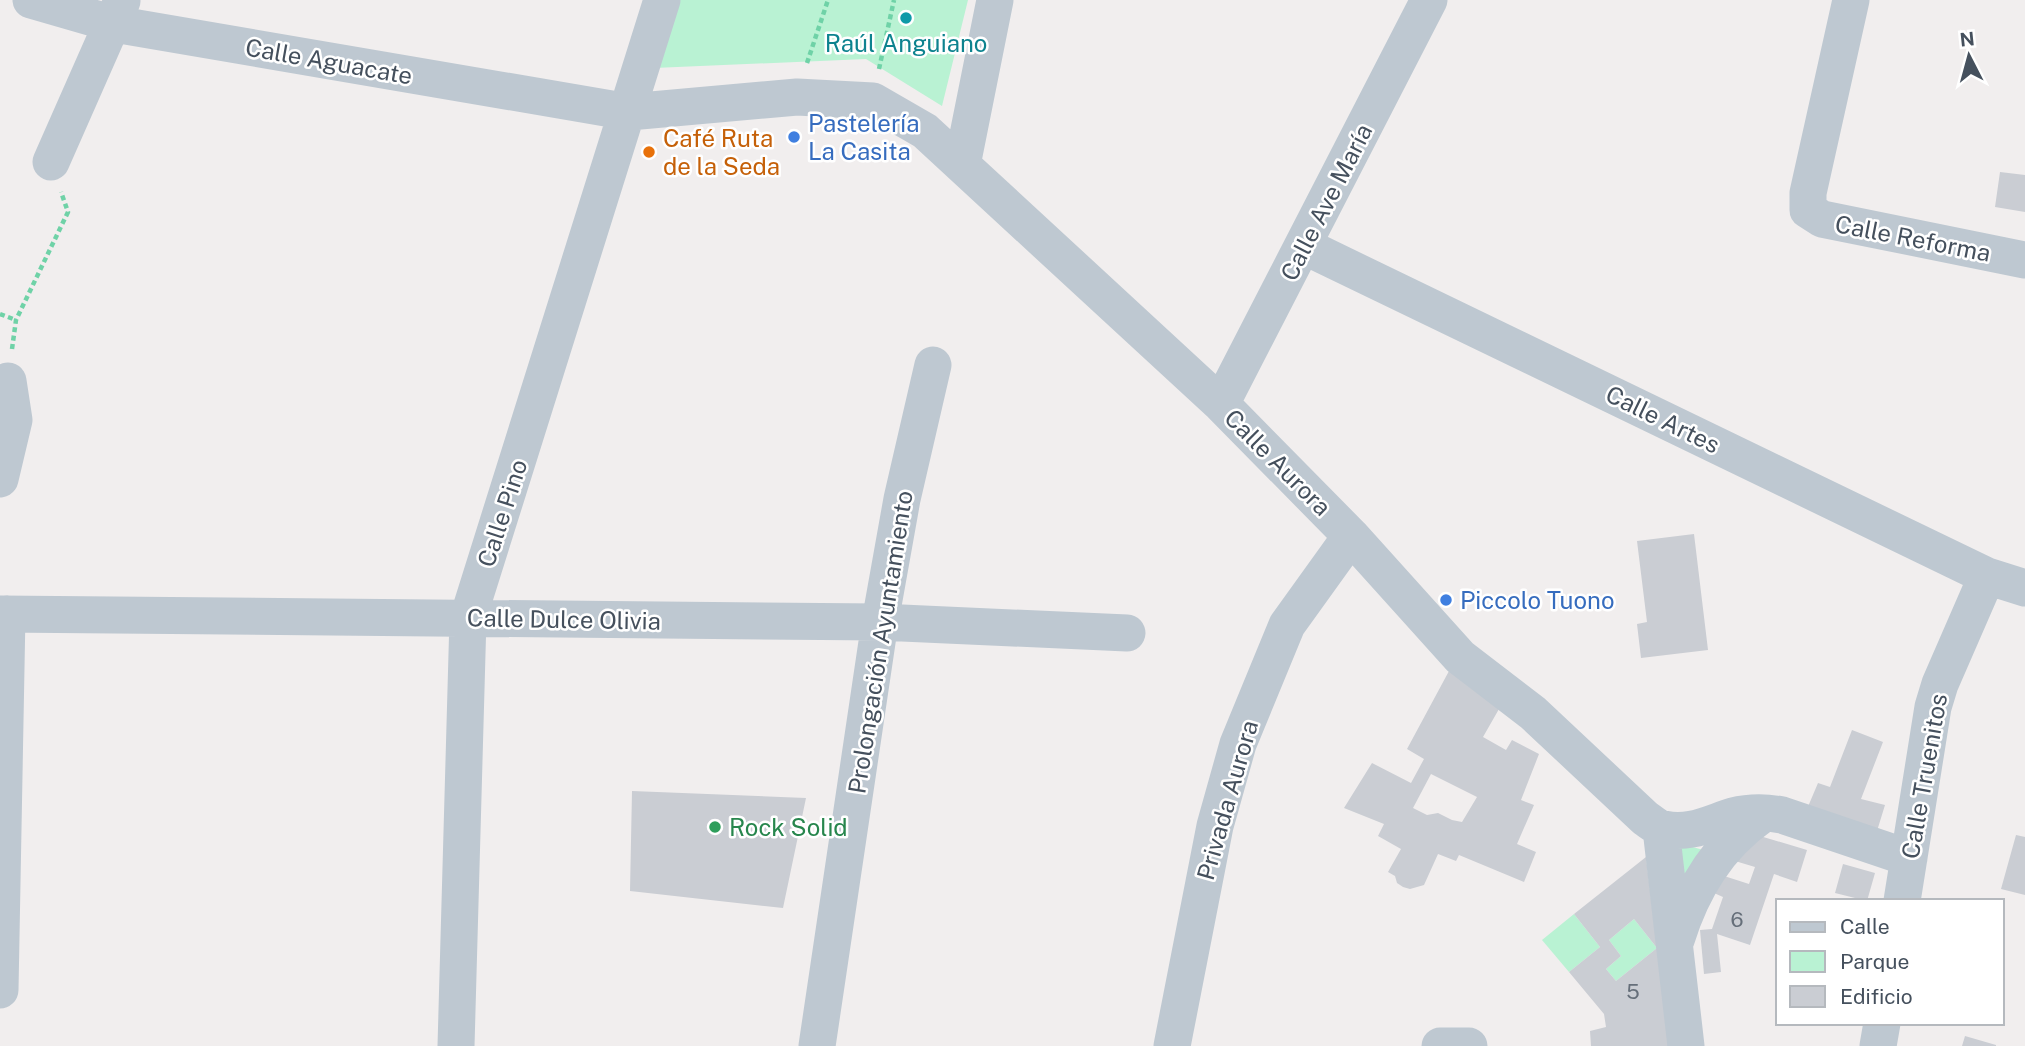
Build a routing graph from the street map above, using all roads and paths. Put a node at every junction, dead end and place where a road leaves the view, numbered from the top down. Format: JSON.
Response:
{"nodes":[{"id":1,"x":31,"y":0,"type":"edge"},
{"id":2,"x":662,"y":0,"type":"edge"},
{"id":3,"x":828,"y":0,"type":"edge"},
{"id":4,"x":894,"y":0,"type":"edge"},
{"id":5,"x":995,"y":0,"type":"edge"},
{"id":6,"x":1429,"y":0,"type":"edge"},
{"id":7,"x":1850,"y":0,"type":"edge"},
{"id":8,"x":118,"y":12,"type":"edge"},
{"id":9,"x":797,"y":97,"type":"junction"},
{"id":10,"x":873,"y":101,"type":"junction"},
{"id":11,"x":629,"y":112,"type":"junction"},
{"id":12,"x":51,"y":162,"type":"joint"},
{"id":13,"x":962,"y":165,"type":"junction"},
{"id":14,"x":1304,"y":246,"type":"junction"},
{"id":15,"x":2025,"y":260,"type":"edge"},
{"id":16,"x":0,"y":314,"type":"edge"},
{"id":17,"x":16,"y":320,"type":"junction"},
{"id":18,"x":933,"y":365,"type":"dead end"},
{"id":19,"x":8,"y":381,"type":"joint"},
{"id":20,"x":1221,"y":404,"type":"junction"},
{"id":21,"x":0,"y":479,"type":"edge"},
{"id":22,"x":1351,"y":536,"type":"junction"},
{"id":23,"x":1987,"y":576,"type":"junction"},
{"id":24,"x":2025,"y":586,"type":"edge"},
{"id":25,"x":4,"y":614,"type":"edge"},
{"id":26,"x":468,"y":618,"type":"junction"},
{"id":27,"x":880,"y":622,"type":"junction"},
{"id":28,"x":1128,"y":633,"type":"dead end"},
{"id":29,"x":1766,"y":812,"type":"junction"},
{"id":30,"x":1661,"y":829,"type":"junction"},
{"id":31,"x":1909,"y":858,"type":"junction"},
{"id":32,"x":1902,"y":899,"type":"edge"},
{"id":33,"x":1675,"y":947,"type":"junction"},
{"id":34,"x":0,"y":990,"type":"edge"},
{"id":35,"x":1882,"y":1025,"type":"edge"},
{"id":36,"x":456,"y":1046,"type":"edge"},
{"id":37,"x":817,"y":1046,"type":"edge"},
{"id":38,"x":1171,"y":1046,"type":"edge"},
{"id":39,"x":1440,"y":1046,"type":"edge"},
{"id":40,"x":1469,"y":1046,"type":"edge"},
{"id":41,"x":1686,"y":1046,"type":"edge"},
{"id":42,"x":1878,"y":1046,"type":"edge"}],
"edges":[{"from":1,"to":8,"type":"street","name":"Calle Aguacate"},
{"from":2,"to":11,"type":"street","name":"Calle Pino"},
{"from":3,"to":9,"type":"path"},
{"from":4,"to":10,"type":"path"},
{"from":5,"to":13,"type":"street"},
{"from":6,"to":14,"type":"street","name":"Calle Ave María"},
{"from":7,"to":15,"type":"street","name":"Calle Reforma"},
{"from":8,"to":11,"type":"street","name":"Calle Aguacate"},
{"from":8,"to":12,"type":"street"},
{"from":9,"to":10,"type":"street","name":"Calle Aurora"},
{"from":9,"to":11,"type":"street","name":"Calle Aurora"},
{"from":10,"to":13,"type":"street","name":"Calle Aurora"},
{"from":11,"to":26,"type":"street","name":"Calle Pino"},
{"from":12,"to":17,"type":"path"},
{"from":13,"to":20,"type":"street","name":"Calle Aurora"},
{"from":14,"to":20,"type":"street","name":"Calle Ave María"},
{"from":14,"to":23,"type":"street","name":"Calle Artes"},
{"from":16,"to":17,"type":"path"},
{"from":17,"to":19,"type":"path"},
{"from":18,"to":27,"type":"street","name":"Prolongación Ayuntamiento"},
{"from":19,"to":21,"type":"street"},
{"from":20,"to":22,"type":"street","name":"Calle Aurora"},
{"from":22,"to":30,"type":"street","name":"Calle Aurora"},
{"from":22,"to":38,"type":"street","name":"Privada Aurora"},
{"from":23,"to":24,"type":"street","name":"Calle Artes"},
{"from":23,"to":31,"type":"street","name":"Calle Truenitos"},
{"from":25,"to":26,"type":"street","name":"Calle Dulce Olivia"},
{"from":25,"to":34,"type":"street"},
{"from":26,"to":27,"type":"street","name":"Calle Dulce Olivia"},
{"from":26,"to":36,"type":"street","name":"Calle Pino"},
{"from":27,"to":28,"type":"street","name":"Calle Dulce Olivia"},
{"from":27,"to":37,"type":"street","name":"Prolongación Ayuntamiento"},
{"from":29,"to":30,"type":"street"},
{"from":29,"to":31,"type":"street"},
{"from":29,"to":33,"type":"street"},
{"from":30,"to":33,"type":"street"},
{"from":31,"to":32,"type":"street","name":"Calle Truenitos"},
{"from":33,"to":41,"type":"street"},
{"from":35,"to":42,"type":"street"},
{"from":39,"to":40,"type":"street"}]}
